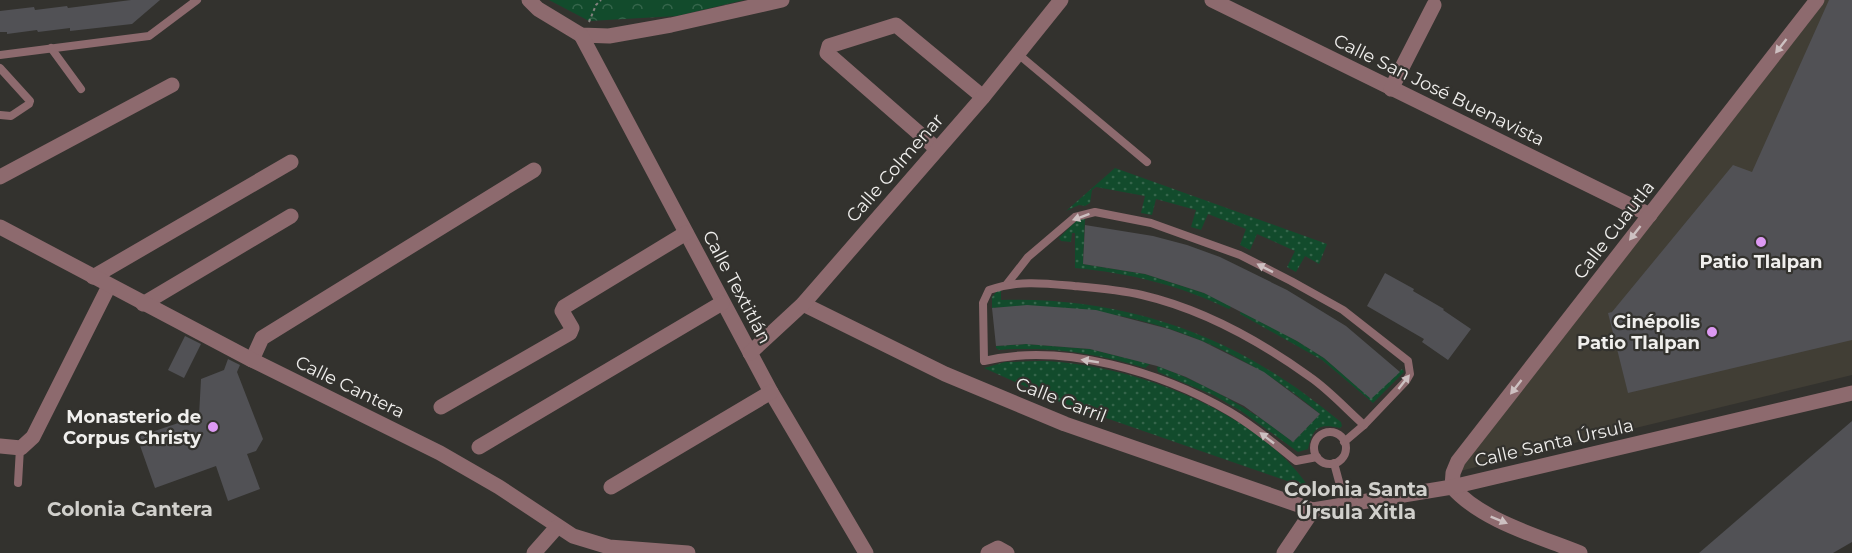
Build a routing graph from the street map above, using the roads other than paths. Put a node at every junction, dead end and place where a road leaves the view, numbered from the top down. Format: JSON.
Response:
{"nodes":[{"id":1,"x":197,"y":0,"type":"edge"},
{"id":2,"x":529,"y":0,"type":"edge"},
{"id":3,"x":782,"y":0,"type":"edge"},
{"id":4,"x":1061,"y":0,"type":"edge"},
{"id":5,"x":1212,"y":0,"type":"edge"},
{"id":6,"x":1817,"y":0,"type":"edge"},
{"id":7,"x":1434,"y":5,"type":"dead end"},
{"id":8,"x":581,"y":34,"type":"junction"},
{"id":9,"x":51,"y":48,"type":"junction"},
{"id":10,"x":0,"y":54,"type":"edge"},
{"id":11,"x":1018,"y":54,"type":"junction"},
{"id":12,"x":0,"y":68,"type":"edge"},
{"id":13,"x":172,"y":85,"type":"dead end"},
{"id":14,"x":81,"y":89,"type":"dead end"},
{"id":15,"x":1391,"y":89,"type":"junction"},
{"id":16,"x":983,"y":97,"type":"junction"},
{"id":17,"x":0,"y":115,"type":"edge"},
{"id":18,"x":937,"y":149,"type":"junction"},
{"id":19,"x":291,"y":162,"type":"dead end"},
{"id":20,"x":1147,"y":162,"type":"dead end"},
{"id":21,"x":534,"y":170,"type":"dead end"},
{"id":22,"x":0,"y":177,"type":"edge"},
{"id":23,"x":1650,"y":215,"type":"junction"},
{"id":24,"x":291,"y":216,"type":"dead end"},
{"id":25,"x":0,"y":227,"type":"edge"},
{"id":26,"x":686,"y":233,"type":"junction"},
{"id":27,"x":93,"y":277,"type":"junction"},
{"id":28,"x":1007,"y":284,"type":"junction"},
{"id":29,"x":109,"y":286,"type":"junction"},
{"id":30,"x":722,"y":303,"type":"junction"},
{"id":31,"x":143,"y":304,"type":"junction"},
{"id":32,"x":803,"y":304,"type":"junction"},
{"id":33,"x":750,"y":353,"type":"junction"},
{"id":34,"x":252,"y":360,"type":"junction"},
{"id":35,"x":771,"y":393,"type":"junction"},
{"id":36,"x":1852,"y":393,"type":"edge"},
{"id":37,"x":441,"y":407,"type":"dead end"},
{"id":38,"x":1364,"y":425,"type":"junction"},
{"id":39,"x":1344,"y":441,"type":"junction"},
{"id":40,"x":0,"y":446,"type":"edge"},
{"id":41,"x":479,"y":447,"type":"dead end"},
{"id":42,"x":20,"y":448,"type":"junction"},
{"id":43,"x":1317,"y":457,"type":"junction"},
{"id":44,"x":1334,"y":463,"type":"junction"},
{"id":45,"x":18,"y":483,"type":"dead end"},
{"id":46,"x":611,"y":487,"type":"dead end"},
{"id":47,"x":1452,"y":487,"type":"junction"},
{"id":48,"x":1345,"y":504,"type":"junction"},
{"id":49,"x":1313,"y":510,"type":"junction"},
{"id":50,"x":557,"y":527,"type":"junction"},
{"id":51,"x":534,"y":553,"type":"edge"},
{"id":52,"x":688,"y":553,"type":"edge"},
{"id":53,"x":866,"y":553,"type":"edge"},
{"id":54,"x":988,"y":553,"type":"edge"},
{"id":55,"x":1008,"y":553,"type":"edge"},
{"id":56,"x":1284,"y":553,"type":"edge"},
{"id":57,"x":1580,"y":553,"type":"edge"}],
"edges":[{"from":1,"to":9,"type":"lane"},
{"from":2,"to":8,"type":"street"},
{"from":3,"to":8,"type":"street"},
{"from":4,"to":11,"type":"street","name":"Calle Colmenar"},
{"from":5,"to":15,"type":"street","name":"Calle San José Buenavista"},
{"from":6,"to":23,"type":"street","name":"Calle Cuautla","one_way":true},
{"from":7,"to":15,"type":"street"},
{"from":8,"to":26,"type":"street","name":"Calle Textitlán"},
{"from":9,"to":10,"type":"lane"},
{"from":9,"to":14,"type":"lane"},
{"from":11,"to":16,"type":"street","name":"Calle Colmenar"},
{"from":11,"to":20,"type":"lane"},
{"from":12,"to":17,"type":"lane"},
{"from":13,"to":22,"type":"street"},
{"from":15,"to":23,"type":"street","name":"Calle San José Buenavista"},
{"from":16,"to":18,"type":"street","name":"Calle Colmenar"},
{"from":16,"to":18,"type":"street"},
{"from":18,"to":32,"type":"street","name":"Calle Colmenar"},
{"from":19,"to":27,"type":"street"},
{"from":21,"to":34,"type":"street"},
{"from":23,"to":47,"type":"street","name":"Calle Cuautla","one_way":true},
{"from":24,"to":31,"type":"street"},
{"from":25,"to":27,"type":"street","name":"Calle Cantera"},
{"from":26,"to":30,"type":"street","name":"Calle Textitlán"},
{"from":26,"to":37,"type":"street"},
{"from":27,"to":29,"type":"street","name":"Calle Cantera"},
{"from":28,"to":38,"type":"lane"},
{"from":38,"to":28,"type":"lane","one_way":true},
{"from":43,"to":28,"type":"lane","one_way":true},
{"from":29,"to":31,"type":"street","name":"Calle Cantera"},
{"from":29,"to":42,"type":"street"},
{"from":30,"to":33,"type":"street","name":"Calle Textitlán"},
{"from":30,"to":41,"type":"street"},
{"from":31,"to":34,"type":"street","name":"Calle Cantera"},
{"from":32,"to":33,"type":"street","name":"Calle Colmenar"},
{"from":32,"to":49,"type":"street","name":"Calle Carril"},
{"from":33,"to":35,"type":"street","name":"Calle Textitlán"},
{"from":34,"to":50,"type":"street","name":"Calle Cantera"},
{"from":35,"to":46,"type":"street"},
{"from":35,"to":53,"type":"street","name":"Calle Textitlán"},
{"from":36,"to":47,"type":"street","name":"Calle Santa Úrsula"},
{"from":38,"to":39,"type":"lane"},
{"from":39,"to":43,"type":"lane"},
{"from":39,"to":44,"type":"lane"},
{"from":40,"to":42,"type":"street"},
{"from":42,"to":45,"type":"lane"},
{"from":43,"to":44,"type":"lane"},
{"from":44,"to":48,"type":"lane"},
{"from":47,"to":48,"type":"street","name":"Calle Santa Úrsula"},
{"from":47,"to":57,"type":"street","one_way":true},
{"from":48,"to":49,"type":"street","name":"Calle Santa Úrsula"},
{"from":49,"to":56,"type":"street"},
{"from":50,"to":51,"type":"street"},
{"from":50,"to":52,"type":"street","name":"Calle Cantera"},
{"from":54,"to":55,"type":"street"}]}
